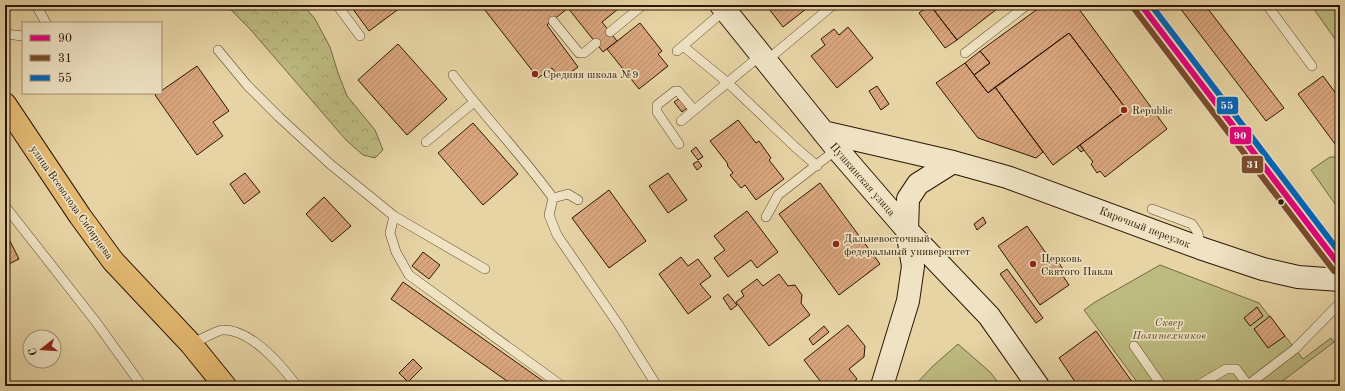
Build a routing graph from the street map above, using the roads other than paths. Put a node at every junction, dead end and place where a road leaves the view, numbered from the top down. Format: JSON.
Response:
{"nodes":[{"id":1,"x":36,"y":5,"type":"edge"},
{"id":2,"x":337,"y":5,"type":"edge"},
{"id":3,"x":643,"y":5,"type":"edge"},
{"id":4,"x":833,"y":5,"type":"edge"},
{"id":5,"x":1027,"y":5,"type":"edge"},
{"id":6,"x":1141,"y":5,"type":"edge"},
{"id":7,"x":1267,"y":5,"type":"edge"},
{"id":8,"x":723,"y":7,"type":"edge"},
{"id":9,"x":553,"y":20,"type":"dead end"},
{"id":10,"x":45,"y":22,"type":"edge"},
{"id":11,"x":610,"y":32,"type":"dead end"},
{"id":12,"x":5,"y":34,"type":"edge"},
{"id":13,"x":22,"y":36,"type":"edge"},
{"id":14,"x":360,"y":36,"type":"dead end"},
{"id":15,"x":596,"y":43,"type":"dead end"},
{"id":16,"x":218,"y":50,"type":"dead end"},
{"id":17,"x":965,"y":53,"type":"dead end"},
{"id":18,"x":764,"y":58,"type":"junction"},
{"id":19,"x":1312,"y":66,"type":"dead end"},
{"id":20,"x":453,"y":75,"type":"dead end"},
{"id":21,"x":728,"y":83,"type":"junction"},
{"id":22,"x":474,"y":102,"type":"junction"},
{"id":23,"x":5,"y":104,"type":"edge"},
{"id":24,"x":694,"y":110,"type":"junction"},
{"id":25,"x":680,"y":121,"type":"dead end"},
{"id":26,"x":823,"y":132,"type":"junction"},
{"id":27,"x":426,"y":142,"type":"dead end"},
{"id":28,"x":679,"y":144,"type":"dead end"},
{"id":29,"x":837,"y":149,"type":"junction"},
{"id":30,"x":953,"y":162,"type":"junction"},
{"id":31,"x":817,"y":166,"type":"junction"},
{"id":32,"x":553,"y":198,"type":"junction"},
{"id":33,"x":578,"y":200,"type":"dead end"},
{"id":34,"x":5,"y":206,"type":"edge"},
{"id":35,"x":1152,"y":209,"type":"dead end"},
{"id":36,"x":394,"y":216,"type":"junction"},
{"id":37,"x":766,"y":217,"type":"dead end"},
{"id":38,"x":907,"y":230,"type":"junction"},
{"id":39,"x":1200,"y":248,"type":"junction"},
{"id":40,"x":1340,"y":266,"type":"edge"},
{"id":41,"x":485,"y":269,"type":"dead end"},
{"id":42,"x":1340,"y":280,"type":"edge"},
{"id":43,"x":1340,"y":303,"type":"edge"},
{"id":44,"x":191,"y":344,"type":"junction"},
{"id":45,"x":1134,"y":346,"type":"dead end"},
{"id":46,"x":1248,"y":385,"type":"edge"},
{"id":47,"x":142,"y":386,"type":"edge"},
{"id":48,"x":225,"y":386,"type":"edge"},
{"id":49,"x":297,"y":386,"type":"edge"},
{"id":50,"x":562,"y":386,"type":"edge"},
{"id":51,"x":657,"y":386,"type":"edge"},
{"id":52,"x":882,"y":386,"type":"edge"},
{"id":53,"x":1038,"y":386,"type":"edge"},
{"id":54,"x":1162,"y":386,"type":"edge"},
{"id":55,"x":1197,"y":386,"type":"edge"}],
"edges":[{"from":1,"to":10,"type":"lane"},
{"from":2,"to":14,"type":"lane"},
{"from":3,"to":11,"type":"lane"},
{"from":4,"to":18,"type":"lane"},
{"from":5,"to":17,"type":"lane"},
{"from":6,"to":40,"type":"main road"},
{"from":7,"to":19,"type":"lane"},
{"from":8,"to":18,"type":"street","name":"Пушкинская улица"},
{"from":8,"to":21,"type":"lane"},
{"from":9,"to":15,"type":"lane"},
{"from":12,"to":13,"type":"lane"},
{"from":16,"to":36,"type":"lane"},
{"from":18,"to":21,"type":"lane"},
{"from":18,"to":26,"type":"street","name":"Пушкинская улица"},
{"from":20,"to":22,"type":"lane"},
{"from":21,"to":24,"type":"lane"},
{"from":21,"to":31,"type":"lane"},
{"from":22,"to":27,"type":"lane"},
{"from":22,"to":32,"type":"lane"},
{"from":23,"to":44,"type":"main road","name":"улица Всеволода Сибирцева"},
{"from":24,"to":25,"type":"lane"},
{"from":24,"to":28,"type":"lane"},
{"from":26,"to":29,"type":"street","name":"Пушкинская улица"},
{"from":26,"to":30,"type":"street","name":"Кирочный переулок"},
{"from":29,"to":31,"type":"lane"},
{"from":29,"to":38,"type":"street","name":"Пушкинская улица"},
{"from":30,"to":38,"type":"street"},
{"from":30,"to":39,"type":"street","name":"Кирочный переулок"},
{"from":31,"to":37,"type":"lane"},
{"from":32,"to":33,"type":"lane"},
{"from":32,"to":51,"type":"lane"},
{"from":34,"to":47,"type":"lane"},
{"from":35,"to":39,"type":"lane"},
{"from":36,"to":41,"type":"lane"},
{"from":36,"to":50,"type":"lane"},
{"from":38,"to":52,"type":"street"},
{"from":38,"to":53,"type":"street","name":"Пушкинская улица"},
{"from":39,"to":42,"type":"street","name":"Кирочный переулок"},
{"from":43,"to":46,"type":"lane"},
{"from":44,"to":48,"type":"main road","name":"улица Всеволода Сибирцева"},
{"from":44,"to":49,"type":"lane"},
{"from":45,"to":54,"type":"lane"},
{"from":46,"to":55,"type":"lane"}]}
